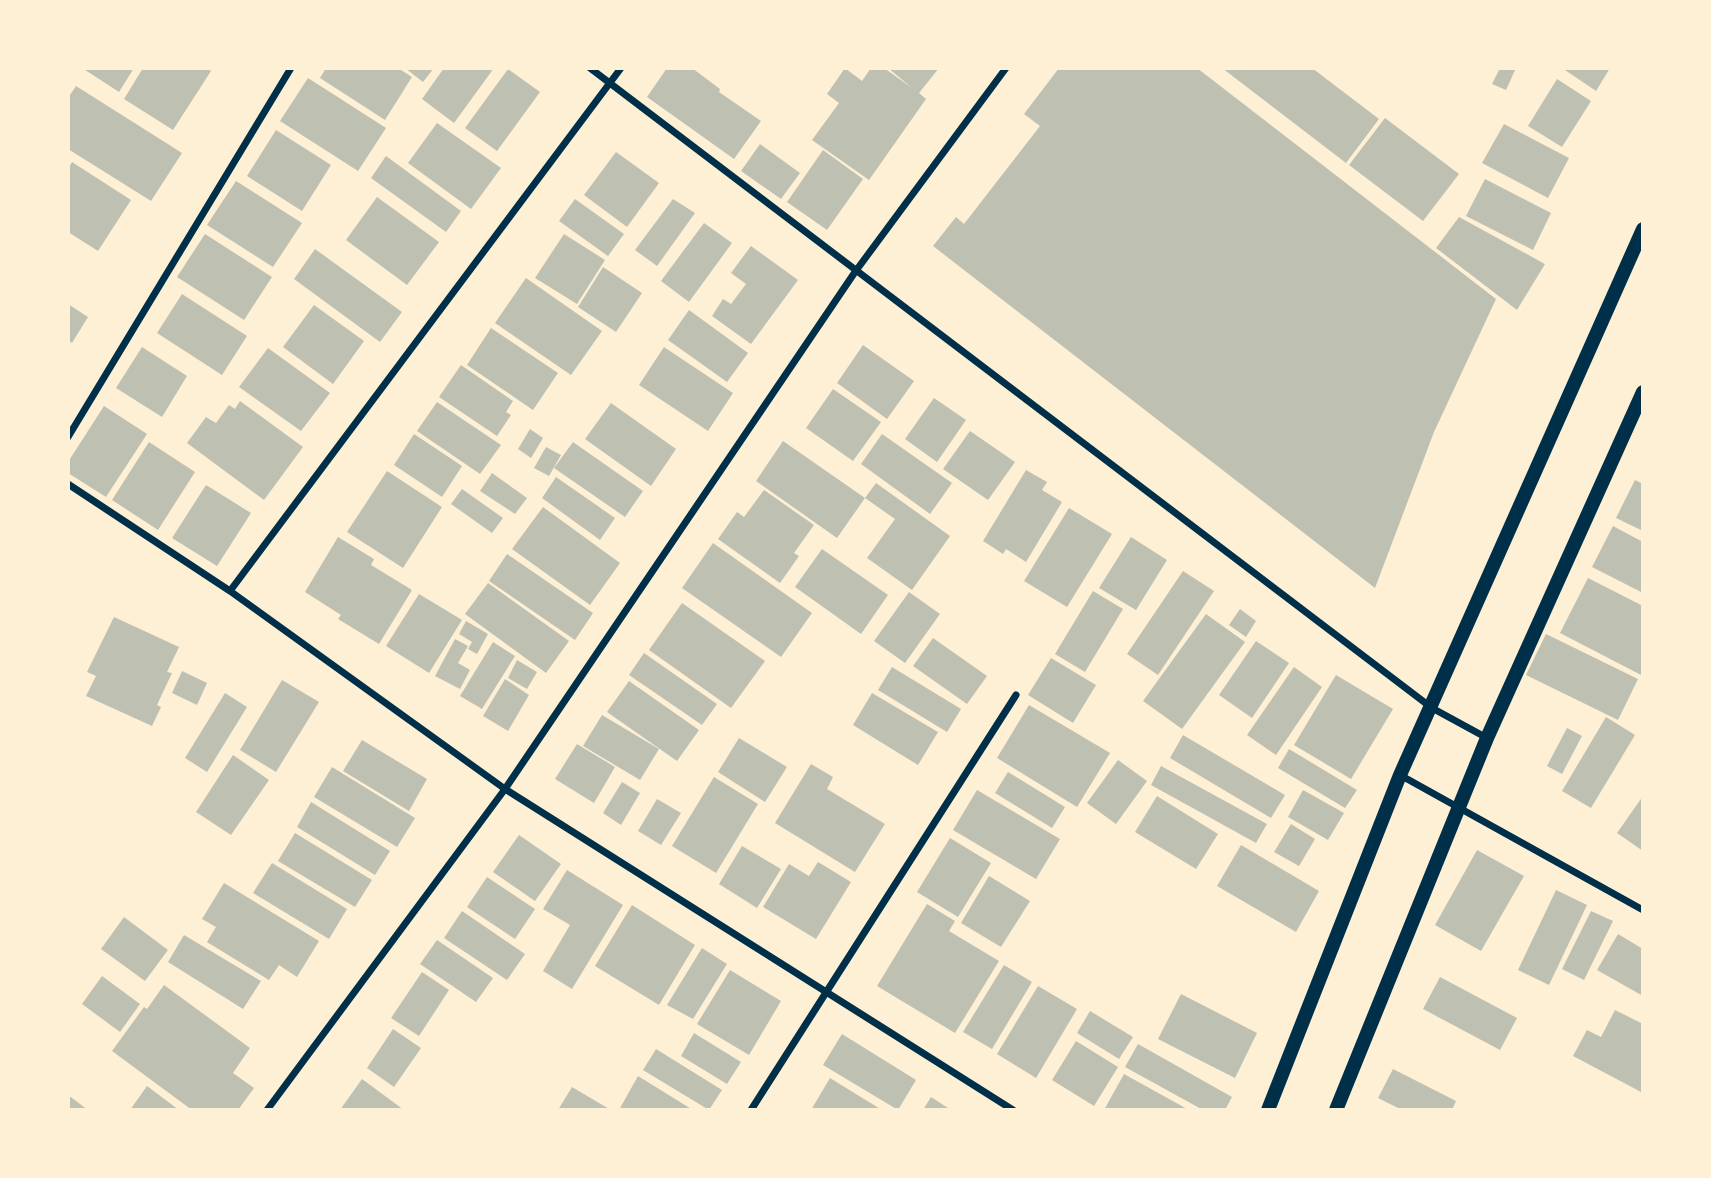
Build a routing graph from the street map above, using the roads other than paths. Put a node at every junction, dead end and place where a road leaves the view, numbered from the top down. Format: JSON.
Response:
{"nodes":[{"id":1,"x":291,"y":68,"type":"edge"},
{"id":2,"x":590,"y":68,"type":"edge"},
{"id":3,"x":621,"y":68,"type":"edge"},
{"id":4,"x":1006,"y":68,"type":"edge"},
{"id":5,"x":610,"y":84,"type":"junction"},
{"id":6,"x":1643,"y":229,"type":"edge"},
{"id":7,"x":855,"y":272,"type":"junction"},
{"id":8,"x":1643,"y":392,"type":"edge"},
{"id":9,"x":68,"y":437,"type":"edge"},
{"id":10,"x":68,"y":484,"type":"edge"},
{"id":11,"x":230,"y":591,"type":"junction"},
{"id":12,"x":1016,"y":695,"type":"dead end"},
{"id":13,"x":1432,"y":708,"type":"junction"},
{"id":14,"x":1487,"y":738,"type":"junction"},
{"id":15,"x":1400,"y":775,"type":"junction"},
{"id":16,"x":505,"y":789,"type":"junction"},
{"id":17,"x":1459,"y":808,"type":"junction"},
{"id":18,"x":1643,"y":910,"type":"edge"},
{"id":19,"x":825,"y":993,"type":"junction"},
{"id":20,"x":267,"y":1110,"type":"edge"},
{"id":21,"x":751,"y":1110,"type":"edge"},
{"id":22,"x":1013,"y":1110,"type":"edge"},
{"id":23,"x":1268,"y":1110,"type":"edge"},
{"id":24,"x":1336,"y":1110,"type":"edge"}],
"edges":[{"from":1,"to":9,"type":"street"},
{"from":2,"to":5,"type":"street"},
{"from":3,"to":5,"type":"street"},
{"from":4,"to":7,"type":"street"},
{"from":5,"to":7,"type":"street"},
{"from":5,"to":11,"type":"street"},
{"from":6,"to":13,"type":"main road"},
{"from":7,"to":13,"type":"street"},
{"from":7,"to":16,"type":"street"},
{"from":8,"to":14,"type":"main road"},
{"from":10,"to":11,"type":"street"},
{"from":11,"to":16,"type":"street"},
{"from":12,"to":19,"type":"street"},
{"from":13,"to":14,"type":"street"},
{"from":13,"to":15,"type":"main road"},
{"from":14,"to":17,"type":"main road"},
{"from":15,"to":17,"type":"street"},
{"from":15,"to":23,"type":"main road"},
{"from":16,"to":19,"type":"street"},
{"from":16,"to":20,"type":"street"},
{"from":17,"to":18,"type":"street"},
{"from":17,"to":24,"type":"main road"},
{"from":19,"to":21,"type":"street"},
{"from":19,"to":22,"type":"street"}]}
